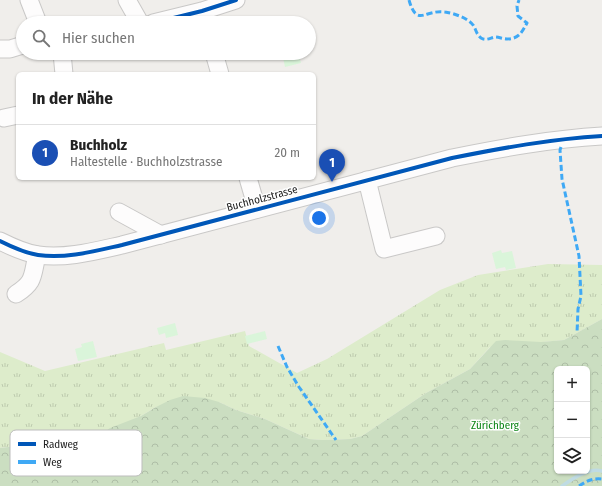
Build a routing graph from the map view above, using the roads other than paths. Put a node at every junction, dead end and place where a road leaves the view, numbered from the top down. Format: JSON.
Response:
{"nodes":[{"id":1,"x":29,"y":0,"type":"edge"},
{"id":2,"x":127,"y":0,"type":"edge"},
{"id":3,"x":236,"y":0,"type":"edge"},
{"id":4,"x":201,"y":12,"type":"edge"},
{"id":5,"x":35,"y":16,"type":"edge"},
{"id":6,"x":136,"y":16,"type":"edge"},
{"id":7,"x":183,"y":16,"type":"edge"},
{"id":8,"x":63,"y":60,"type":"edge"},
{"id":9,"x":216,"y":60,"type":"edge"},
{"id":10,"x":64,"y":72,"type":"edge"},
{"id":11,"x":219,"y":72,"type":"edge"},
{"id":12,"x":602,"y":136,"type":"edge"},
{"id":13,"x":249,"y":180,"type":"edge"},
{"id":14,"x":367,"y":180,"type":"junction"},
{"id":15,"x":257,"y":209,"type":"junction"},
{"id":16,"x":118,"y":212,"type":"dead end"},
{"id":17,"x":160,"y":235,"type":"junction"},
{"id":18,"x":436,"y":236,"type":"dead end"},
{"id":19,"x":0,"y":241,"type":"edge"},
{"id":20,"x":37,"y":255,"type":"junction"},
{"id":21,"x":16,"y":294,"type":"dead end"}],
"edges":[{"from":1,"to":5,"type":"street"},
{"from":2,"to":6,"type":"street"},
{"from":3,"to":4,"type":"street"},
{"from":4,"to":7,"type":"street"},
{"from":8,"to":10,"type":"street"},
{"from":9,"to":11,"type":"street"},
{"from":12,"to":14,"type":"street","name":"Buchholzstrasse"},
{"from":13,"to":15,"type":"street"},
{"from":14,"to":15,"type":"street","name":"Buchholzstrasse"},
{"from":14,"to":18,"type":"street"},
{"from":15,"to":17,"type":"street","name":"Buchholzstrasse"},
{"from":16,"to":17,"type":"street"},
{"from":17,"to":20,"type":"street","name":"Buchholzstrasse"},
{"from":19,"to":20,"type":"street","name":"Buchholzstrasse"},
{"from":20,"to":21,"type":"street"}]}
